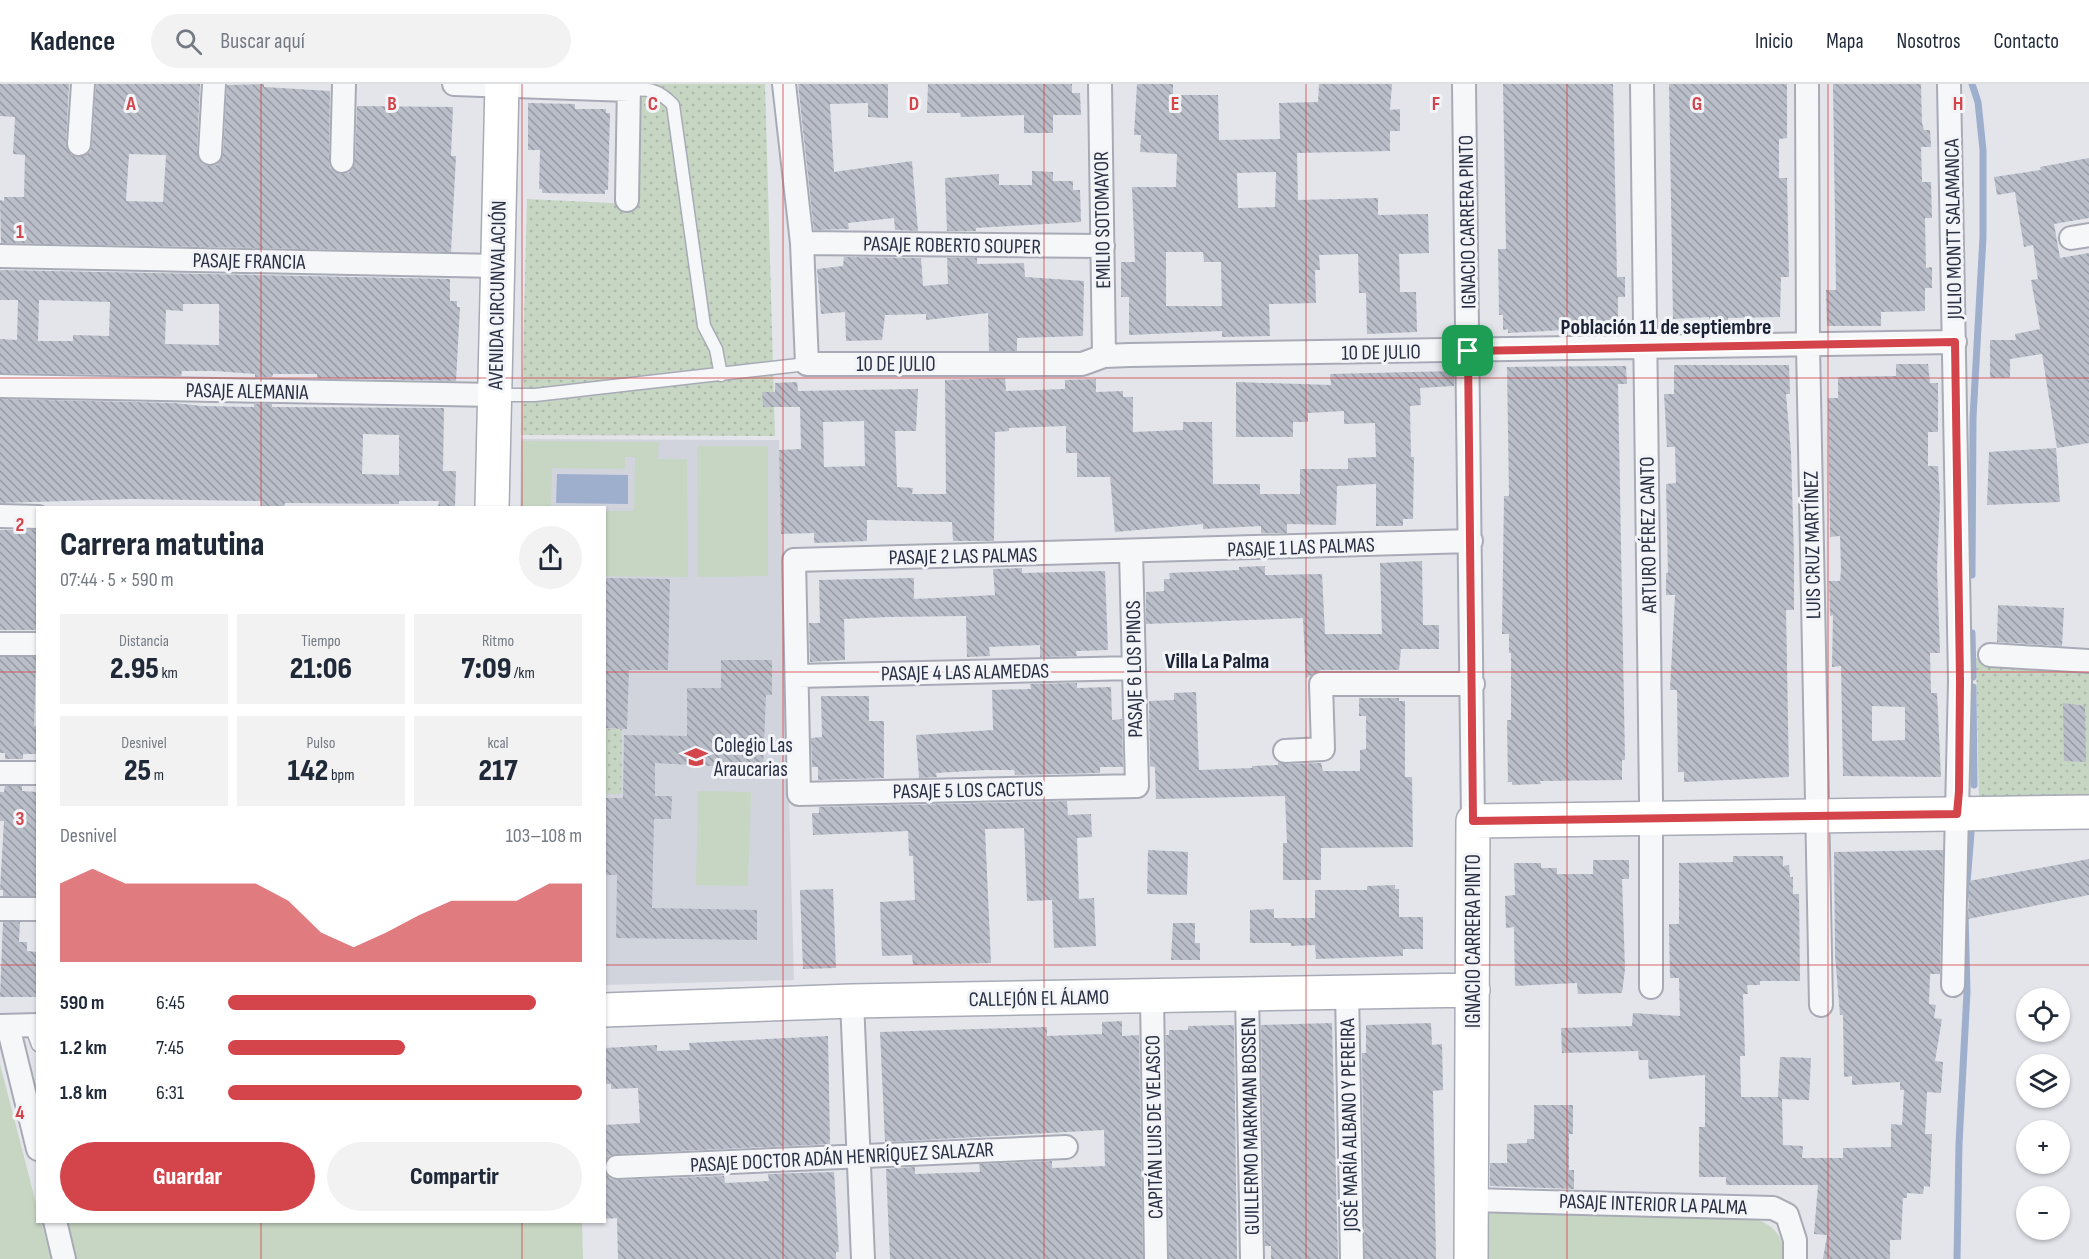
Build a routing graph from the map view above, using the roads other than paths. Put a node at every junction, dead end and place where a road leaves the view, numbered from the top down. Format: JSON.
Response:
{"nodes":[{"id":1,"x":83,"y":84,"type":"edge"},
{"id":2,"x":214,"y":84,"type":"edge"},
{"id":3,"x":345,"y":84,"type":"edge"},
{"id":4,"x":454,"y":84,"type":"edge"},
{"id":5,"x":784,"y":84,"type":"edge"},
{"id":6,"x":1100,"y":84,"type":"edge"},
{"id":7,"x":1464,"y":84,"type":"edge"},
{"id":8,"x":1642,"y":84,"type":"edge"},
{"id":9,"x":1807,"y":84,"type":"edge"},
{"id":10,"x":1949,"y":84,"type":"edge"},
{"id":11,"x":502,"y":86,"type":"edge"},
{"id":12,"x":629,"y":87,"type":"edge"},
{"id":13,"x":79,"y":144,"type":"dead end"},
{"id":14,"x":210,"y":153,"type":"dead end"},
{"id":15,"x":342,"y":161,"type":"dead end"},
{"id":16,"x":627,"y":200,"type":"dead end"},
{"id":17,"x":802,"y":243,"type":"junction"},
{"id":18,"x":1103,"y":246,"type":"junction"},
{"id":19,"x":0,"y":256,"type":"edge"},
{"id":20,"x":497,"y":266,"type":"junction"},
{"id":21,"x":1955,"y":342,"type":"junction"},
{"id":22,"x":1645,"y":346,"type":"junction"},
{"id":23,"x":1808,"y":346,"type":"junction"},
{"id":24,"x":1468,"y":351,"type":"junction"},
{"id":25,"x":1104,"y":356,"type":"junction"},
{"id":26,"x":807,"y":364,"type":"junction"},
{"id":27,"x":720,"y":375,"type":"junction"},
{"id":28,"x":0,"y":386,"type":"edge"},
{"id":29,"x":495,"y":395,"type":"junction"},
{"id":30,"x":492,"y":506,"type":"edge"},
{"id":31,"x":0,"y":516,"type":"edge"},
{"id":32,"x":36,"y":517,"type":"edge"},
{"id":33,"x":1471,"y":541,"type":"junction"},
{"id":34,"x":1131,"y":552,"type":"junction"},
{"id":35,"x":0,"y":644,"type":"edge"},
{"id":36,"x":36,"y":644,"type":"edge"},
{"id":37,"x":1990,"y":655,"type":"dead end"},
{"id":38,"x":2089,"y":661,"type":"edge"},
{"id":39,"x":1134,"y":668,"type":"junction"},
{"id":40,"x":797,"y":676,"type":"junction"},
{"id":41,"x":1473,"y":684,"type":"junction"},
{"id":42,"x":1285,"y":751,"type":"dead end"},
{"id":43,"x":0,"y":773,"type":"edge"},
{"id":44,"x":36,"y":773,"type":"edge"},
{"id":45,"x":1137,"y":786,"type":"joint"},
{"id":46,"x":2089,"y":812,"type":"edge"},
{"id":47,"x":1957,"y":814,"type":"junction"},
{"id":48,"x":1818,"y":815,"type":"junction"},
{"id":49,"x":1649,"y":819,"type":"junction"},
{"id":50,"x":1473,"y":821,"type":"junction"},
{"id":51,"x":0,"y":909,"type":"edge"},
{"id":52,"x":36,"y":909,"type":"edge"},
{"id":53,"x":1953,"y":985,"type":"dead end"},
{"id":54,"x":1651,"y":987,"type":"dead end"},
{"id":55,"x":1473,"y":990,"type":"junction"},
{"id":56,"x":1347,"y":991,"type":"junction"},
{"id":57,"x":1247,"y":994,"type":"junction"},
{"id":58,"x":1152,"y":996,"type":"junction"},
{"id":59,"x":852,"y":1001,"type":"junction"},
{"id":60,"x":1821,"y":1005,"type":"dead end"},
{"id":61,"x":606,"y":1010,"type":"edge"},
{"id":62,"x":4,"y":1026,"type":"edge"},
{"id":63,"x":35,"y":1032,"type":"edge"},
{"id":64,"x":36,"y":1142,"type":"edge"},
{"id":65,"x":1066,"y":1147,"type":"dead end"},
{"id":66,"x":859,"y":1156,"type":"junction"},
{"id":67,"x":617,"y":1167,"type":"dead end"},
{"id":68,"x":1472,"y":1200,"type":"junction"},
{"id":69,"x":55,"y":1223,"type":"edge"},
{"id":70,"x":64,"y":1259,"type":"edge"},
{"id":71,"x":863,"y":1259,"type":"edge"},
{"id":72,"x":1156,"y":1259,"type":"edge"},
{"id":73,"x":1252,"y":1259,"type":"edge"},
{"id":74,"x":1352,"y":1259,"type":"edge"},
{"id":75,"x":1471,"y":1259,"type":"edge"},
{"id":76,"x":1795,"y":1259,"type":"edge"}],
"edges":[{"from":1,"to":13,"type":"street"},
{"from":2,"to":14,"type":"street"},
{"from":3,"to":15,"type":"street"},
{"from":4,"to":11,"type":"street"},
{"from":5,"to":17,"type":"street"},
{"from":6,"to":18,"type":"street","name":"EMILIO SOTOMAYOR"},
{"from":7,"to":24,"type":"street","name":"IGNACIO CARRERA PINTO"},
{"from":8,"to":22,"type":"street","name":"ARTURO PÉREZ CANTO"},
{"from":9,"to":23,"type":"street","name":"LUIS CRUZ MARTÍNEZ"},
{"from":10,"to":21,"type":"street","name":"JULIO MONTT SALAMANCA"},
{"from":11,"to":12,"type":"street"},
{"from":11,"to":20,"type":"street","name":"AVENIDA CIRCUNVALACIÓN"},
{"from":12,"to":16,"type":"street"},
{"from":12,"to":27,"type":"lane"},
{"from":17,"to":18,"type":"street","name":"PASAJE ROBERTO SOUPER"},
{"from":17,"to":26,"type":"street"},
{"from":18,"to":25,"type":"street","name":"EMILIO SOTOMAYOR"},
{"from":19,"to":20,"type":"street","name":"PASAJE FRANCIA"},
{"from":20,"to":29,"type":"street","name":"AVENIDA CIRCUNVALACIÓN"},
{"from":21,"to":23,"type":"street","name":"10 DE JULIO"},
{"from":21,"to":47,"type":"street","name":"JULIO MONTT SALAMANCA"},
{"from":22,"to":23,"type":"street","name":"10 DE JULIO"},
{"from":22,"to":24,"type":"street","name":"10 DE JULIO"},
{"from":22,"to":49,"type":"street","name":"ARTURO PÉREZ CANTO"},
{"from":23,"to":48,"type":"street","name":"LUIS CRUZ MARTÍNEZ"},
{"from":24,"to":25,"type":"street","name":"10 DE JULIO"},
{"from":24,"to":33,"type":"street","name":"IGNACIO CARRERA PINTO"},
{"from":25,"to":26,"type":"street","name":"10 DE JULIO"},
{"from":26,"to":27,"type":"lane"},
{"from":27,"to":29,"type":"lane"},
{"from":28,"to":29,"type":"street","name":"PASAJE ALEMANIA"},
{"from":29,"to":30,"type":"street","name":"AVENIDA CIRCUNVALACIÓN"},
{"from":31,"to":32,"type":"street"},
{"from":33,"to":34,"type":"street","name":"PASAJE 1 LAS PALMAS"},
{"from":33,"to":41,"type":"street","name":"IGNACIO CARRERA PINTO"},
{"from":34,"to":39,"type":"street","name":"PASAJE 6 LOS PINOS"},
{"from":34,"to":40,"type":"street","name":"PASAJE 2 LAS PALMAS"},
{"from":35,"to":36,"type":"street"},
{"from":37,"to":38,"type":"street"},
{"from":39,"to":40,"type":"street","name":"PASAJE 4 LAS ALAMEDAS"},
{"from":39,"to":45,"type":"street","name":"PASAJE 6 LOS PINOS"},
{"from":40,"to":45,"type":"street","name":"PASAJE 5 LOS CACTUS"},
{"from":41,"to":42,"type":"street"},
{"from":41,"to":50,"type":"street","name":"IGNACIO CARRERA PINTO"},
{"from":43,"to":44,"type":"street"},
{"from":46,"to":47,"type":"street"},
{"from":47,"to":48,"type":"street"},
{"from":47,"to":53,"type":"street","name":"JULIO MONTT SALAMANCA"},
{"from":48,"to":49,"type":"street"},
{"from":48,"to":60,"type":"street","name":"LUIS CRUZ MARTÍNEZ"},
{"from":49,"to":50,"type":"street"},
{"from":49,"to":54,"type":"street","name":"ARTURO PÉREZ CANTO"},
{"from":50,"to":55,"type":"street","name":"IGNACIO CARRERA PINTO"},
{"from":51,"to":52,"type":"street"},
{"from":55,"to":56,"type":"street","name":"CALLEJÓN EL ÁLAMO"},
{"from":55,"to":68,"type":"street","name":"IGNACIO CARRERA PINTO"},
{"from":56,"to":57,"type":"street","name":"CALLEJÓN EL ÁLAMO"},
{"from":56,"to":74,"type":"street","name":"JOSÉ MARÍA ALBANO Y PEREIRA"},
{"from":57,"to":58,"type":"street","name":"CALLEJÓN EL ÁLAMO"},
{"from":57,"to":73,"type":"street","name":"GUILLERMO MARKMAN BOSSEN"},
{"from":58,"to":59,"type":"street","name":"CALLEJÓN EL ÁLAMO"},
{"from":58,"to":72,"type":"street","name":"CAPITÁN LUIS DE VELASCO"},
{"from":59,"to":61,"type":"street","name":"CALLEJÓN EL ÁLAMO"},
{"from":59,"to":66,"type":"street"},
{"from":62,"to":63,"type":"street"},
{"from":62,"to":64,"type":"street"},
{"from":65,"to":66,"type":"street","name":"PASAJE DOCTOR ADÁN HENRÍQUEZ SALAZAR"},
{"from":66,"to":67,"type":"street","name":"PASAJE DOCTOR ADÁN HENRÍQUEZ SALAZAR"},
{"from":66,"to":71,"type":"street"},
{"from":68,"to":75,"type":"street","name":"IGNACIO CARRERA PINTO"},
{"from":68,"to":76,"type":"street","name":"PASAJE INTERIOR LA PALMA"},
{"from":69,"to":70,"type":"street"}]}
